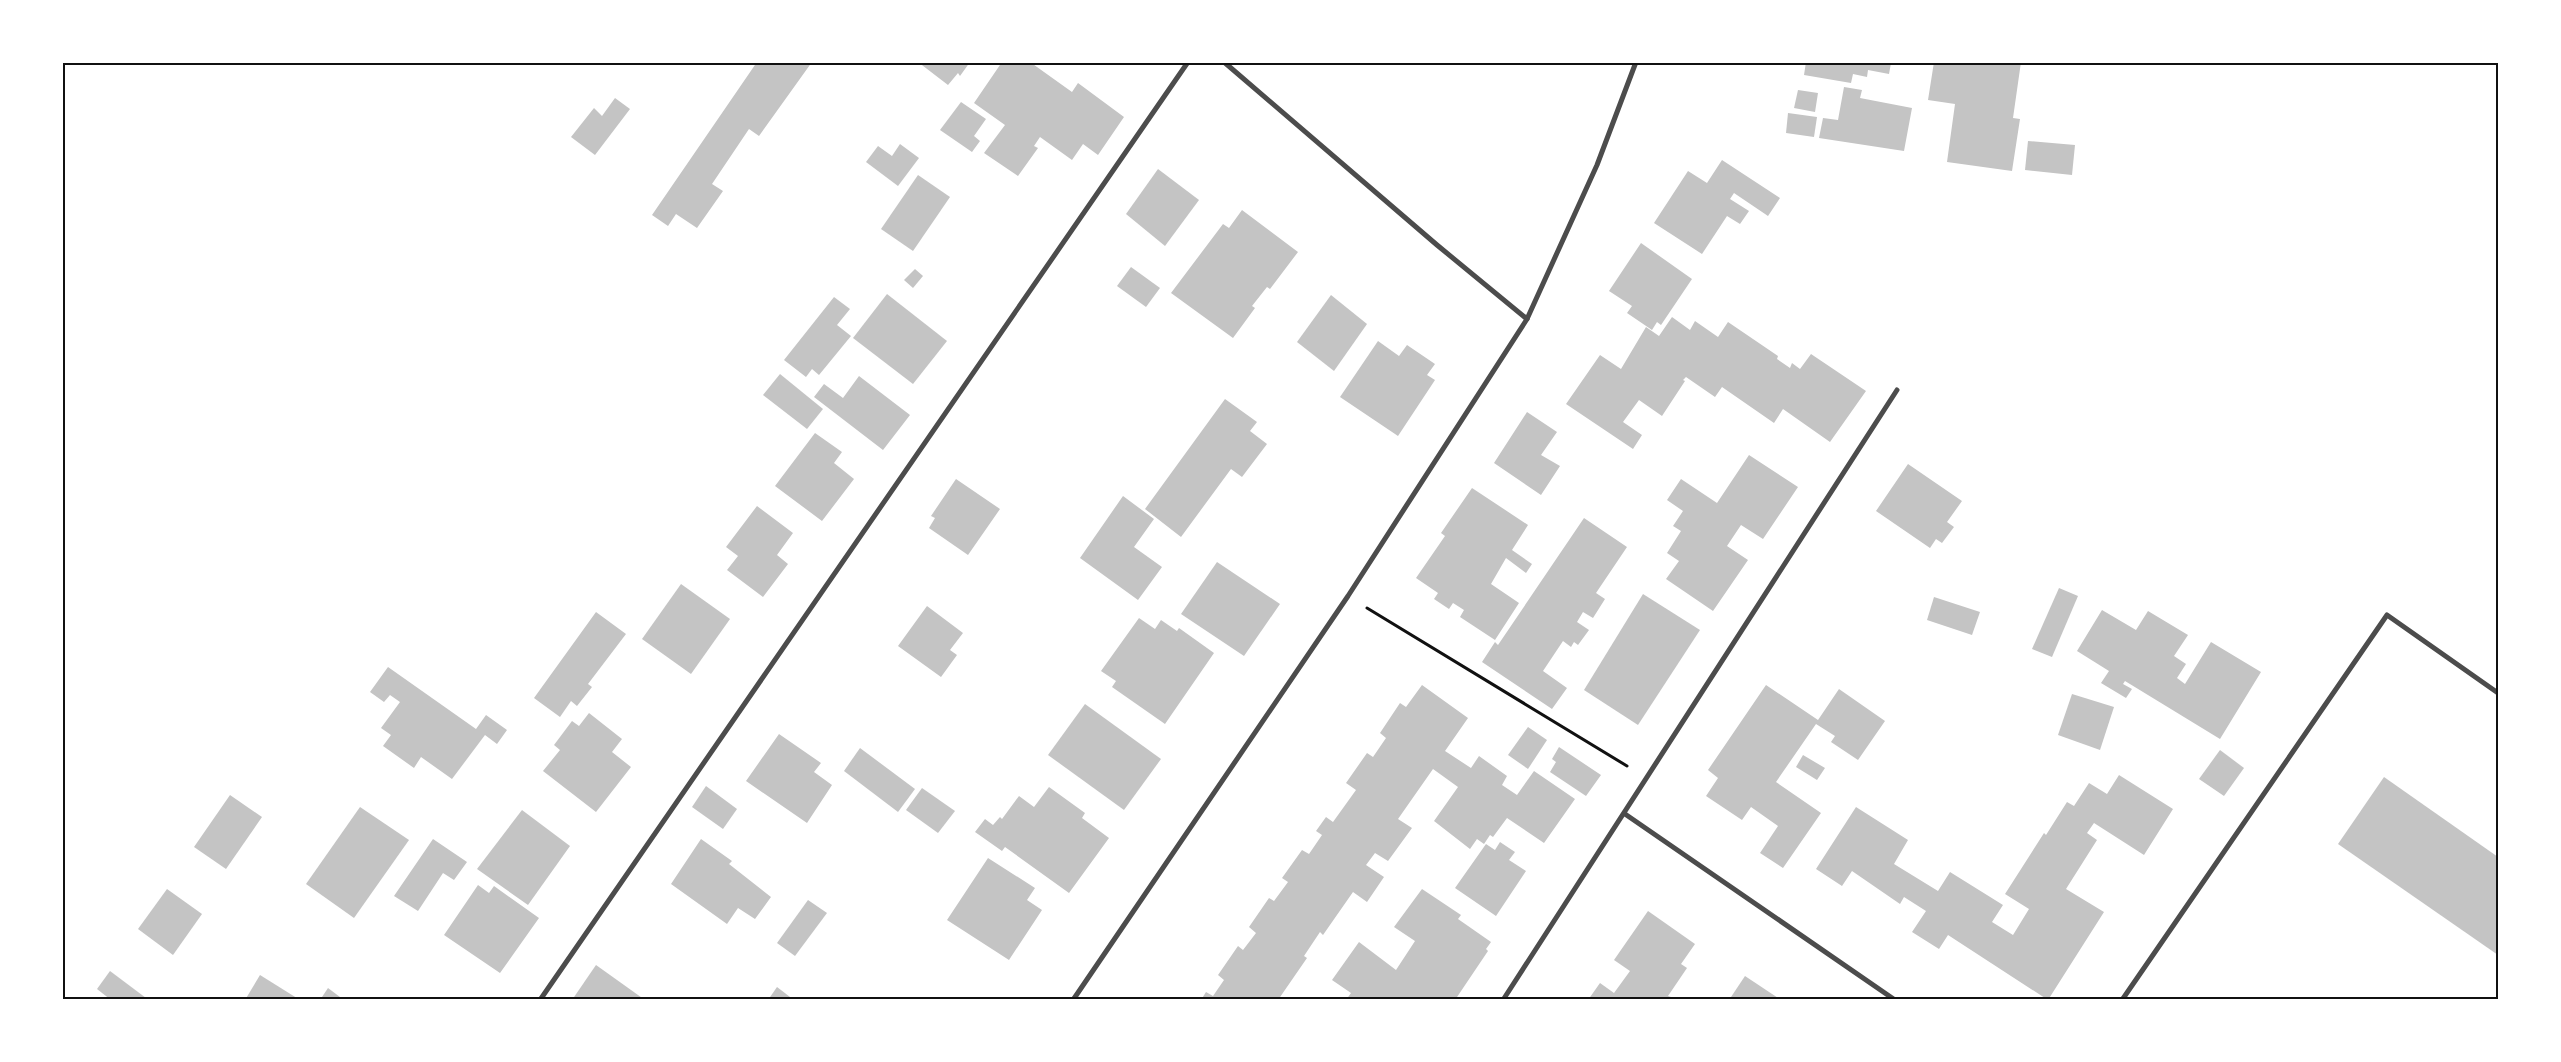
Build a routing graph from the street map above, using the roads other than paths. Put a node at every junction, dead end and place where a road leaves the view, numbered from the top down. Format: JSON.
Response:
{"nodes":[{"id":1,"x":1188,"y":62,"type":"edge"},
{"id":2,"x":1224,"y":62,"type":"edge"},
{"id":3,"x":1636,"y":62,"type":"edge"},
{"id":4,"x":1527,"y":319,"type":"junction"},
{"id":5,"x":1897,"y":390,"type":"dead end"},
{"id":6,"x":2498,"y":693,"type":"edge"},
{"id":7,"x":1625,"y":814,"type":"junction"},
{"id":8,"x":540,"y":1000,"type":"edge"},
{"id":9,"x":1073,"y":1000,"type":"edge"},
{"id":10,"x":1503,"y":1000,"type":"edge"},
{"id":11,"x":1894,"y":1000,"type":"edge"},
{"id":12,"x":2122,"y":1000,"type":"edge"}],
"edges":[{"from":1,"to":8,"type":"street"},
{"from":2,"to":4,"type":"street"},
{"from":3,"to":4,"type":"street"},
{"from":4,"to":9,"type":"street"},
{"from":5,"to":7,"type":"street"},
{"from":6,"to":12,"type":"street"},
{"from":7,"to":10,"type":"street"},
{"from":7,"to":11,"type":"street"}]}
